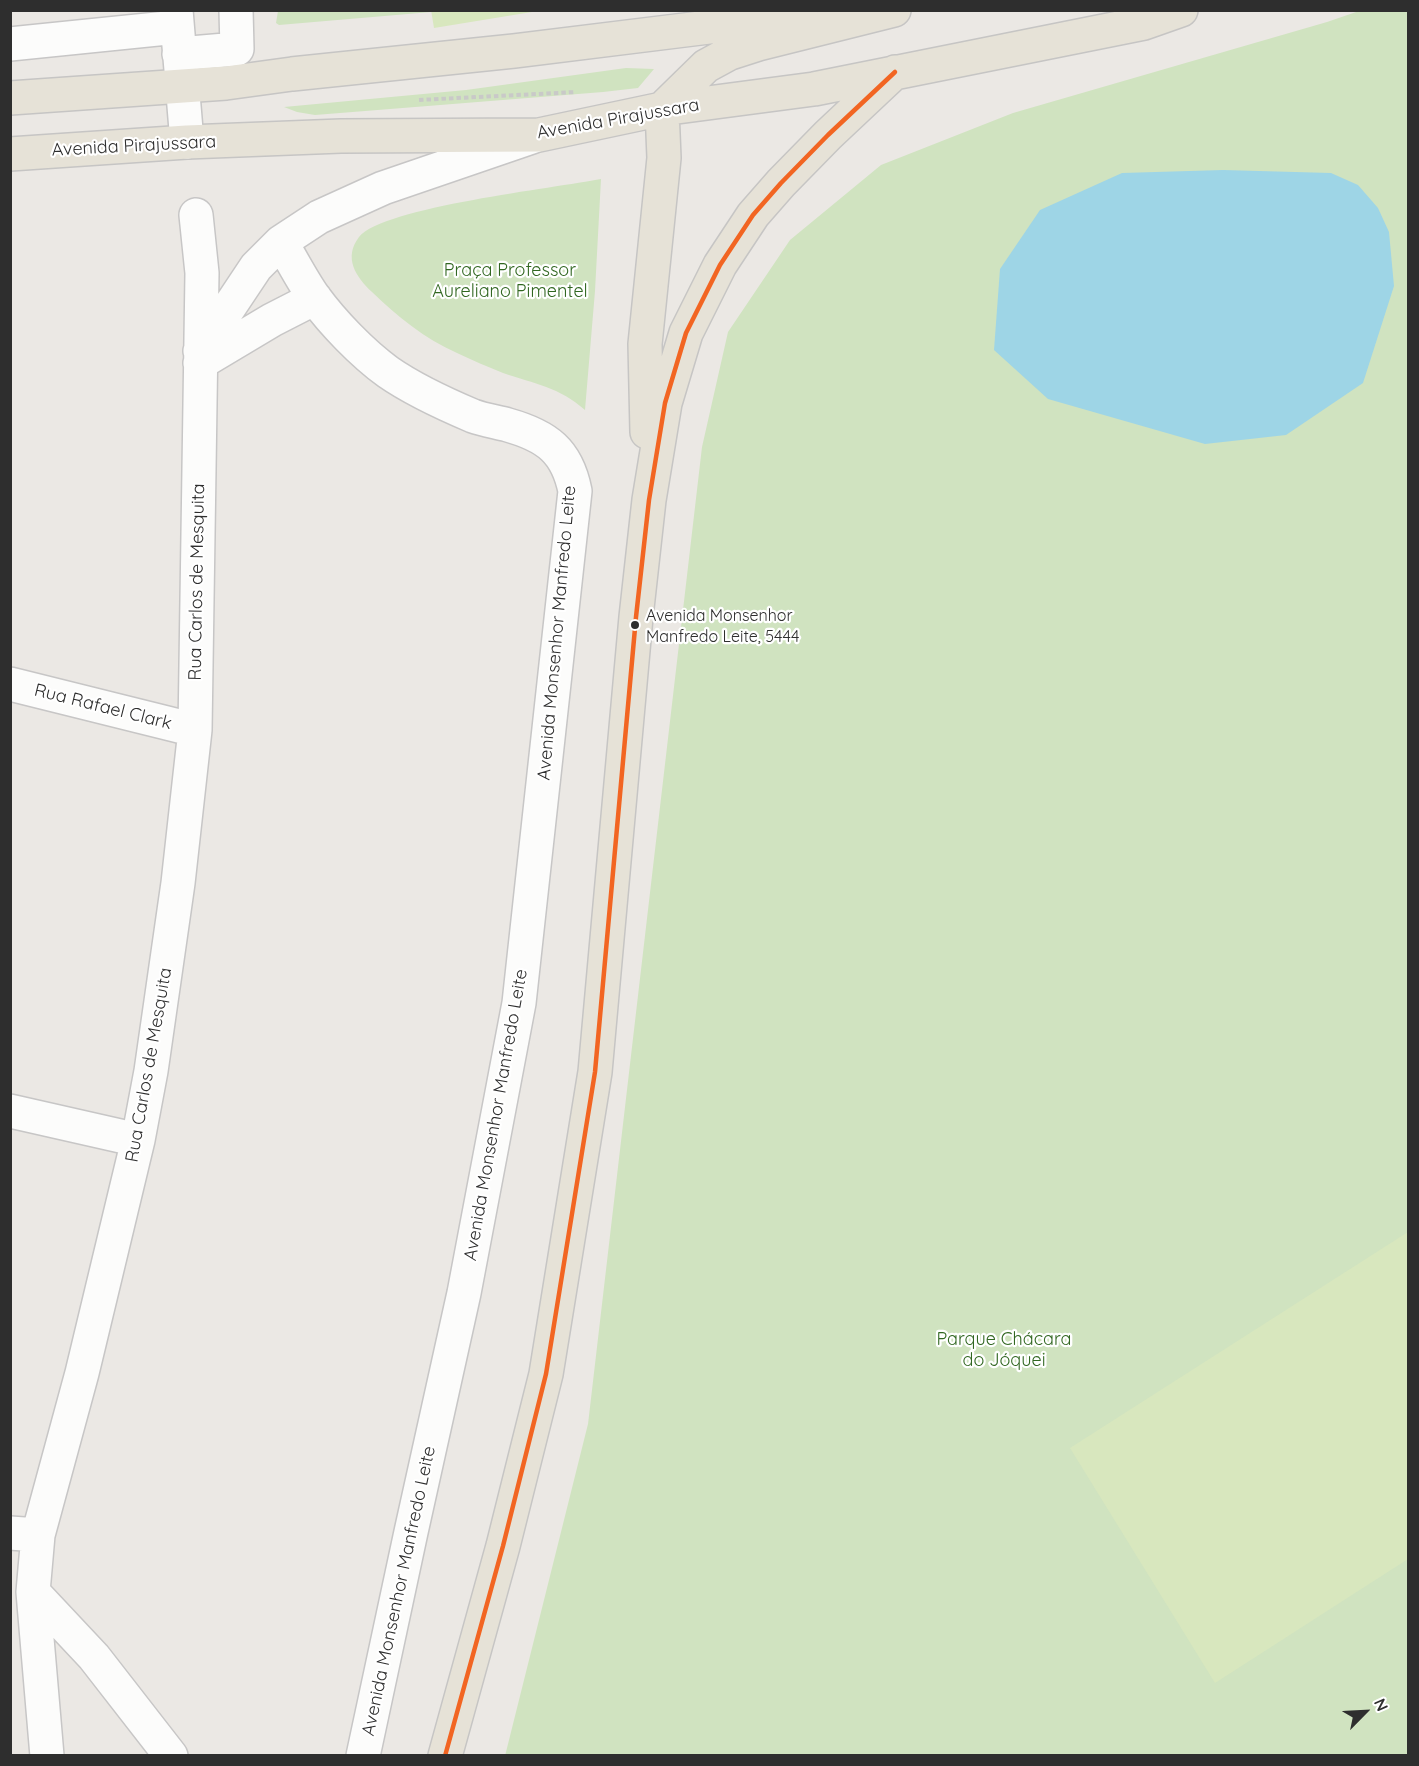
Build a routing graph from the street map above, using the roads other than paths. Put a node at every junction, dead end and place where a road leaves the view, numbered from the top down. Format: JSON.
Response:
{"nodes":[{"id":1,"x":236,"y":10,"type":"edge"},
{"id":2,"x":801,"y":10,"type":"edge"},
{"id":3,"x":894,"y":10,"type":"edge"},
{"id":4,"x":1181,"y":10,"type":"edge"},
{"id":5,"x":177,"y":30,"type":"edge"},
{"id":6,"x":10,"y":44,"type":"edge"},
{"id":7,"x":895,"y":72,"type":"junction"},
{"id":8,"x":182,"y":87,"type":"junction"},
{"id":9,"x":10,"y":98,"type":"edge"},
{"id":10,"x":662,"y":109,"type":"junction"},
{"id":11,"x":538,"y":135,"type":"junction"},
{"id":12,"x":187,"y":142,"type":"junction"},
{"id":13,"x":10,"y":154,"type":"edge"},
{"id":14,"x":196,"y":215,"type":"dead end"},
{"id":15,"x":281,"y":242,"type":"junction"},
{"id":16,"x":315,"y":298,"type":"junction"},
{"id":17,"x":200,"y":357,"type":"junction"},
{"id":18,"x":649,"y":500,"type":"junction"},
{"id":19,"x":10,"y":684,"type":"edge"},
{"id":20,"x":195,"y":730,"type":"junction"},
{"id":21,"x":10,"y":1111,"type":"edge"},
{"id":22,"x":138,"y":1140,"type":"junction"},
{"id":23,"x":24,"y":1534,"type":"edge"},
{"id":24,"x":33,"y":1592,"type":"junction"},
{"id":25,"x":47,"y":1755,"type":"edge"},
{"id":26,"x":171,"y":1755,"type":"edge"},
{"id":27,"x":363,"y":1755,"type":"edge"},
{"id":28,"x":445,"y":1755,"type":"edge"}],
"edges":[{"from":1,"to":5,"type":"street"},
{"from":2,"to":8,"type":"main road"},
{"from":3,"to":10,"type":"main road"},
{"from":4,"to":7,"type":"main road","name":"Avenida Pirajussara"},
{"from":5,"to":6,"type":"street"},
{"from":5,"to":8,"type":"street"},
{"from":7,"to":10,"type":"main road","name":"Avenida Pirajussara"},
{"from":7,"to":18,"type":"main road"},
{"from":8,"to":9,"type":"main road"},
{"from":8,"to":12,"type":"street"},
{"from":10,"to":11,"type":"main road","name":"Avenida Pirajussara"},
{"from":10,"to":18,"type":"main road"},
{"from":11,"to":12,"type":"main road","name":"Avenida Pirajussara"},
{"from":11,"to":15,"type":"street"},
{"from":12,"to":13,"type":"main road","name":"Avenida Pirajussara"},
{"from":14,"to":17,"type":"street","name":"Rua Carlos de Mesquita"},
{"from":15,"to":16,"type":"street"},
{"from":15,"to":17,"type":"street"},
{"from":16,"to":17,"type":"street"},
{"from":16,"to":27,"type":"street","name":"Avenida Monsenhor Manfredo Leite"},
{"from":17,"to":20,"type":"street","name":"Rua Carlos de Mesquita"},
{"from":18,"to":28,"type":"main road"},
{"from":19,"to":20,"type":"street","name":"Rua Rafael Clark"},
{"from":20,"to":22,"type":"street","name":"Rua Carlos de Mesquita"},
{"from":21,"to":22,"type":"street"},
{"from":22,"to":23,"type":"street","name":"Rua Carlos de Mesquita"},
{"from":23,"to":24,"type":"street","name":"Rua Carlos de Mesquita"},
{"from":24,"to":25,"type":"street","name":"Rua Carlos de Mesquita"},
{"from":24,"to":26,"type":"street"}]}
